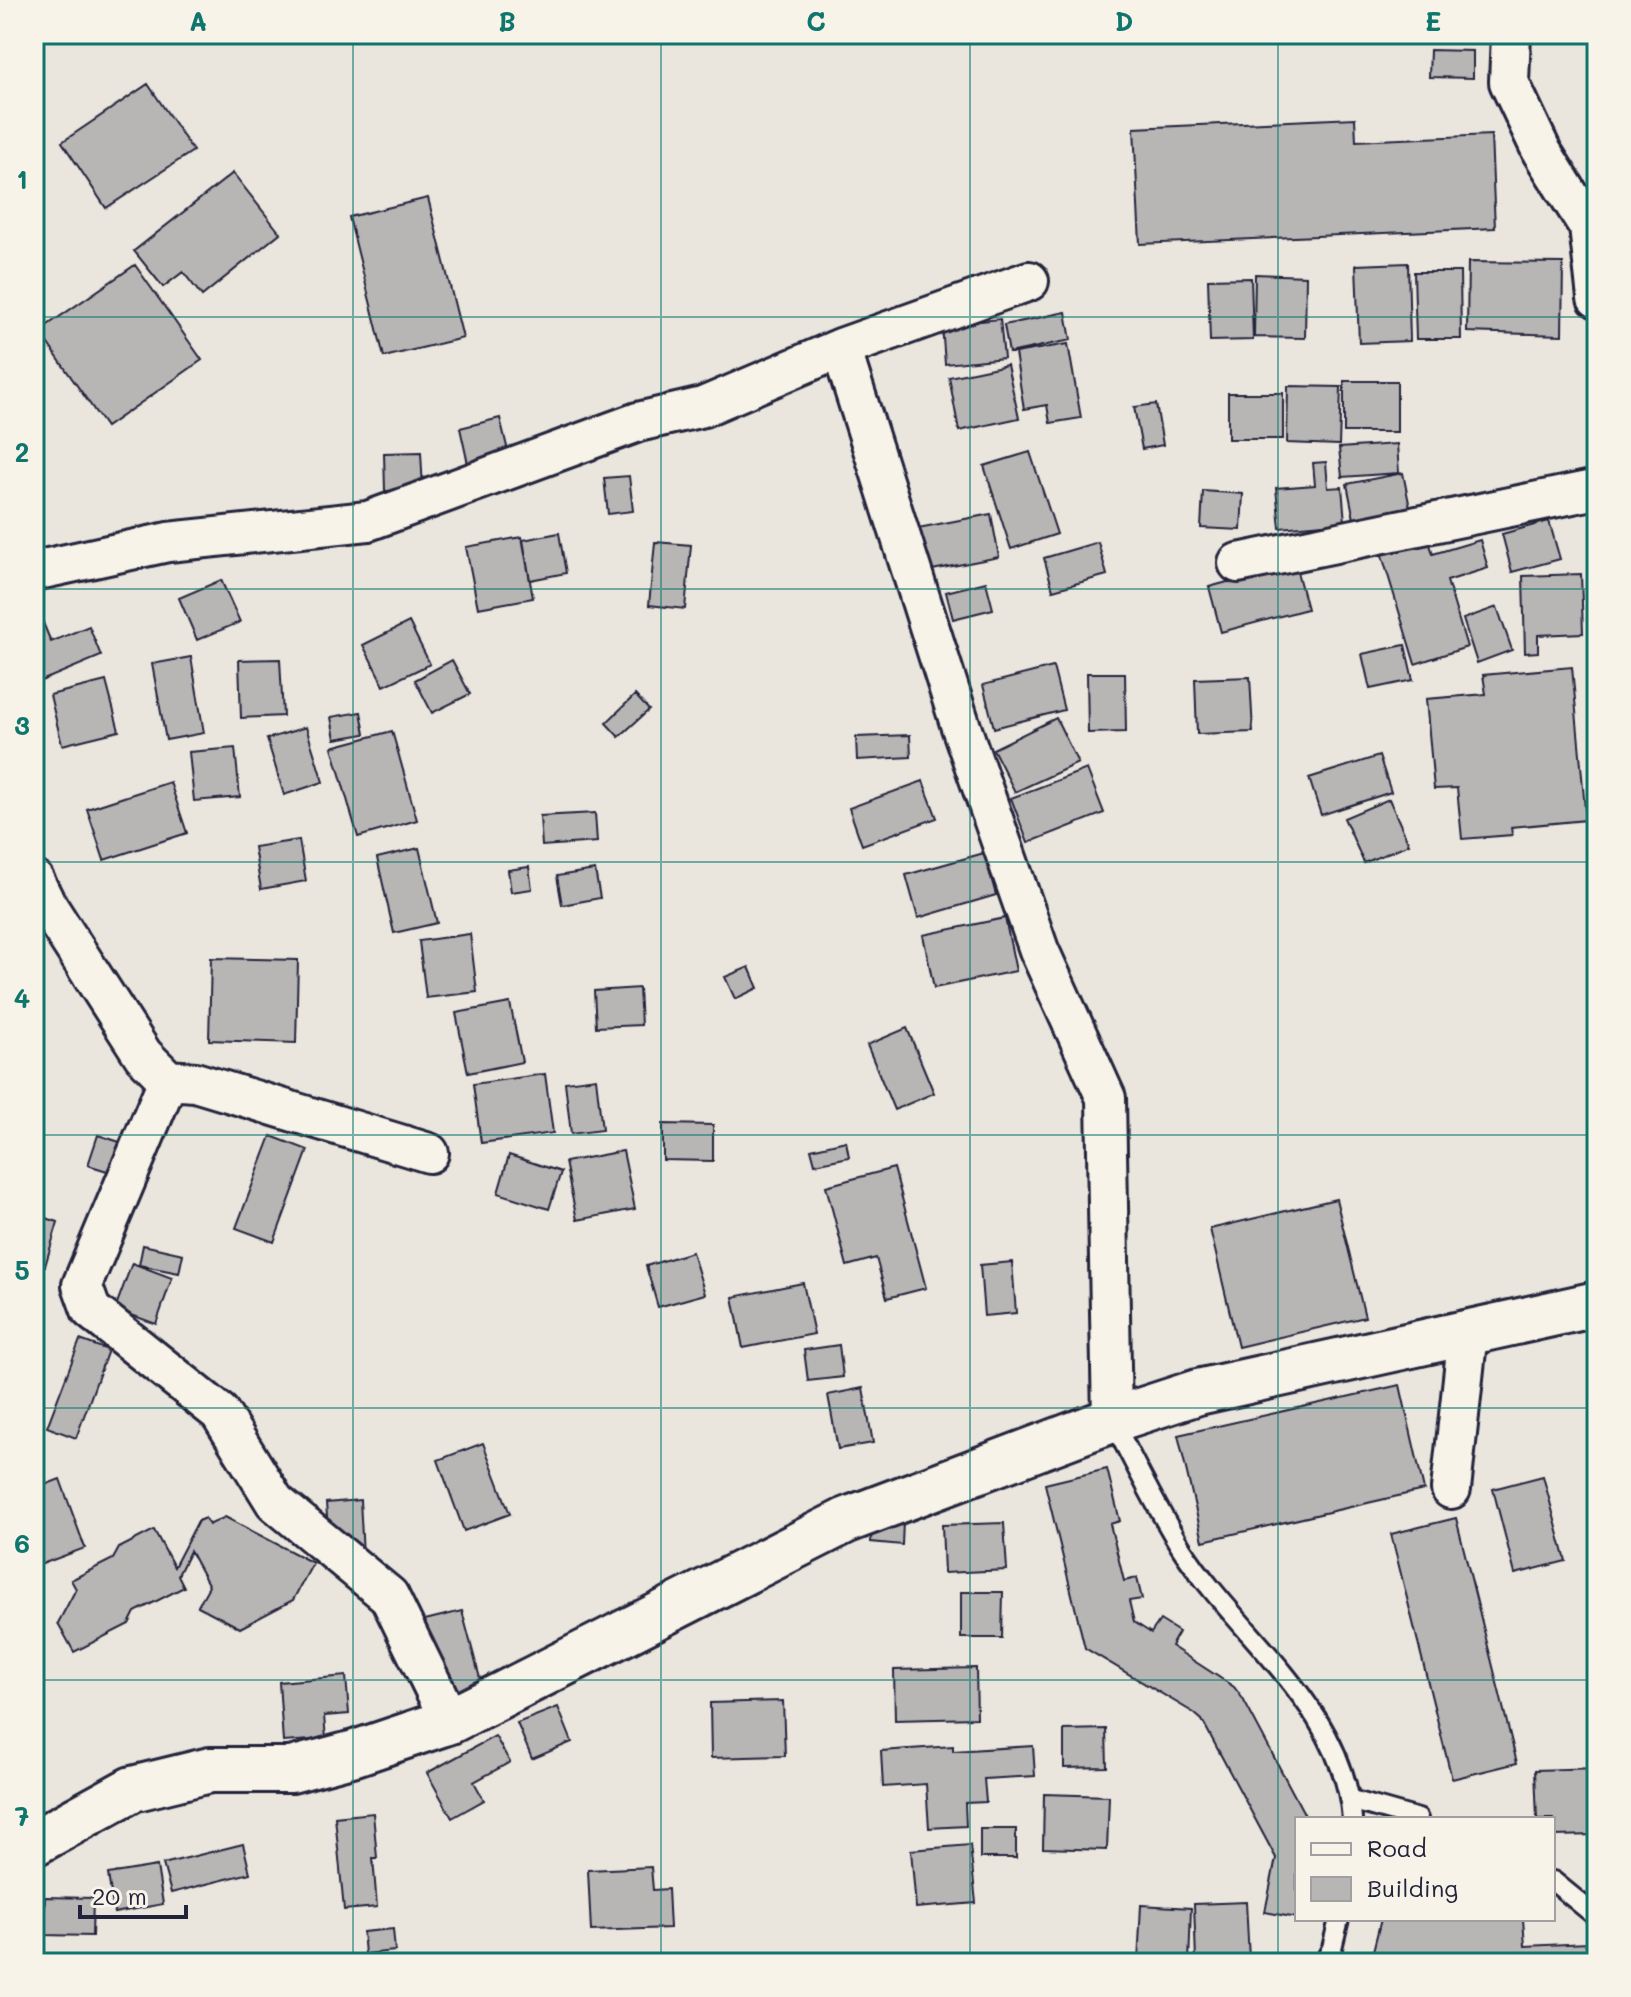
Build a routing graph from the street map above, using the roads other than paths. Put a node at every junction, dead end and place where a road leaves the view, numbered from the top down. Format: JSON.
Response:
{"nodes":[{"id":1,"x":1511,"y":34,"type":"edge"},
{"id":2,"x":1029,"y":281,"type":"dead end"},
{"id":3,"x":1597,"y":298,"type":"edge"},
{"id":4,"x":841,"y":348,"type":"junction"},
{"id":5,"x":1597,"y":489,"type":"edge"},
{"id":6,"x":1238,"y":563,"type":"dead end"},
{"id":7,"x":34,"y":571,"type":"edge"},
{"id":8,"x":34,"y":880,"type":"edge"},
{"id":9,"x":168,"y":1080,"type":"junction"},
{"id":10,"x":429,"y":1153,"type":"dead end"},
{"id":11,"x":1597,"y":1304,"type":"edge"},
{"id":12,"x":1468,"y":1332,"type":"junction"},
{"id":13,"x":1112,"y":1420,"type":"junction"},
{"id":14,"x":1451,"y":1489,"type":"dead end"},
{"id":15,"x":450,"y":1721,"type":"junction"},
{"id":16,"x":1351,"y":1810,"type":"edge"},
{"id":17,"x":1403,"y":1817,"type":"edge"},
{"id":18,"x":34,"y":1843,"type":"edge"},
{"id":19,"x":1555,"y":1883,"type":"edge"},
{"id":20,"x":1597,"y":1917,"type":"edge"},
{"id":21,"x":1339,"y":1921,"type":"edge"},
{"id":22,"x":1324,"y":1963,"type":"edge"}],
"edges":[{"from":1,"to":3,"type":"street"},
{"from":2,"to":4,"type":"street"},
{"from":4,"to":7,"type":"street"},
{"from":4,"to":13,"type":"street"},
{"from":5,"to":6,"type":"street"},
{"from":8,"to":9,"type":"street"},
{"from":9,"to":10,"type":"street"},
{"from":9,"to":15,"type":"street"},
{"from":11,"to":12,"type":"street"},
{"from":12,"to":13,"type":"street"},
{"from":12,"to":14,"type":"street"},
{"from":13,"to":15,"type":"street"},
{"from":13,"to":16,"type":"lane"},
{"from":15,"to":18,"type":"street"},
{"from":16,"to":17,"type":"lane"},
{"from":19,"to":20,"type":"lane"},
{"from":21,"to":22,"type":"lane"}]}
